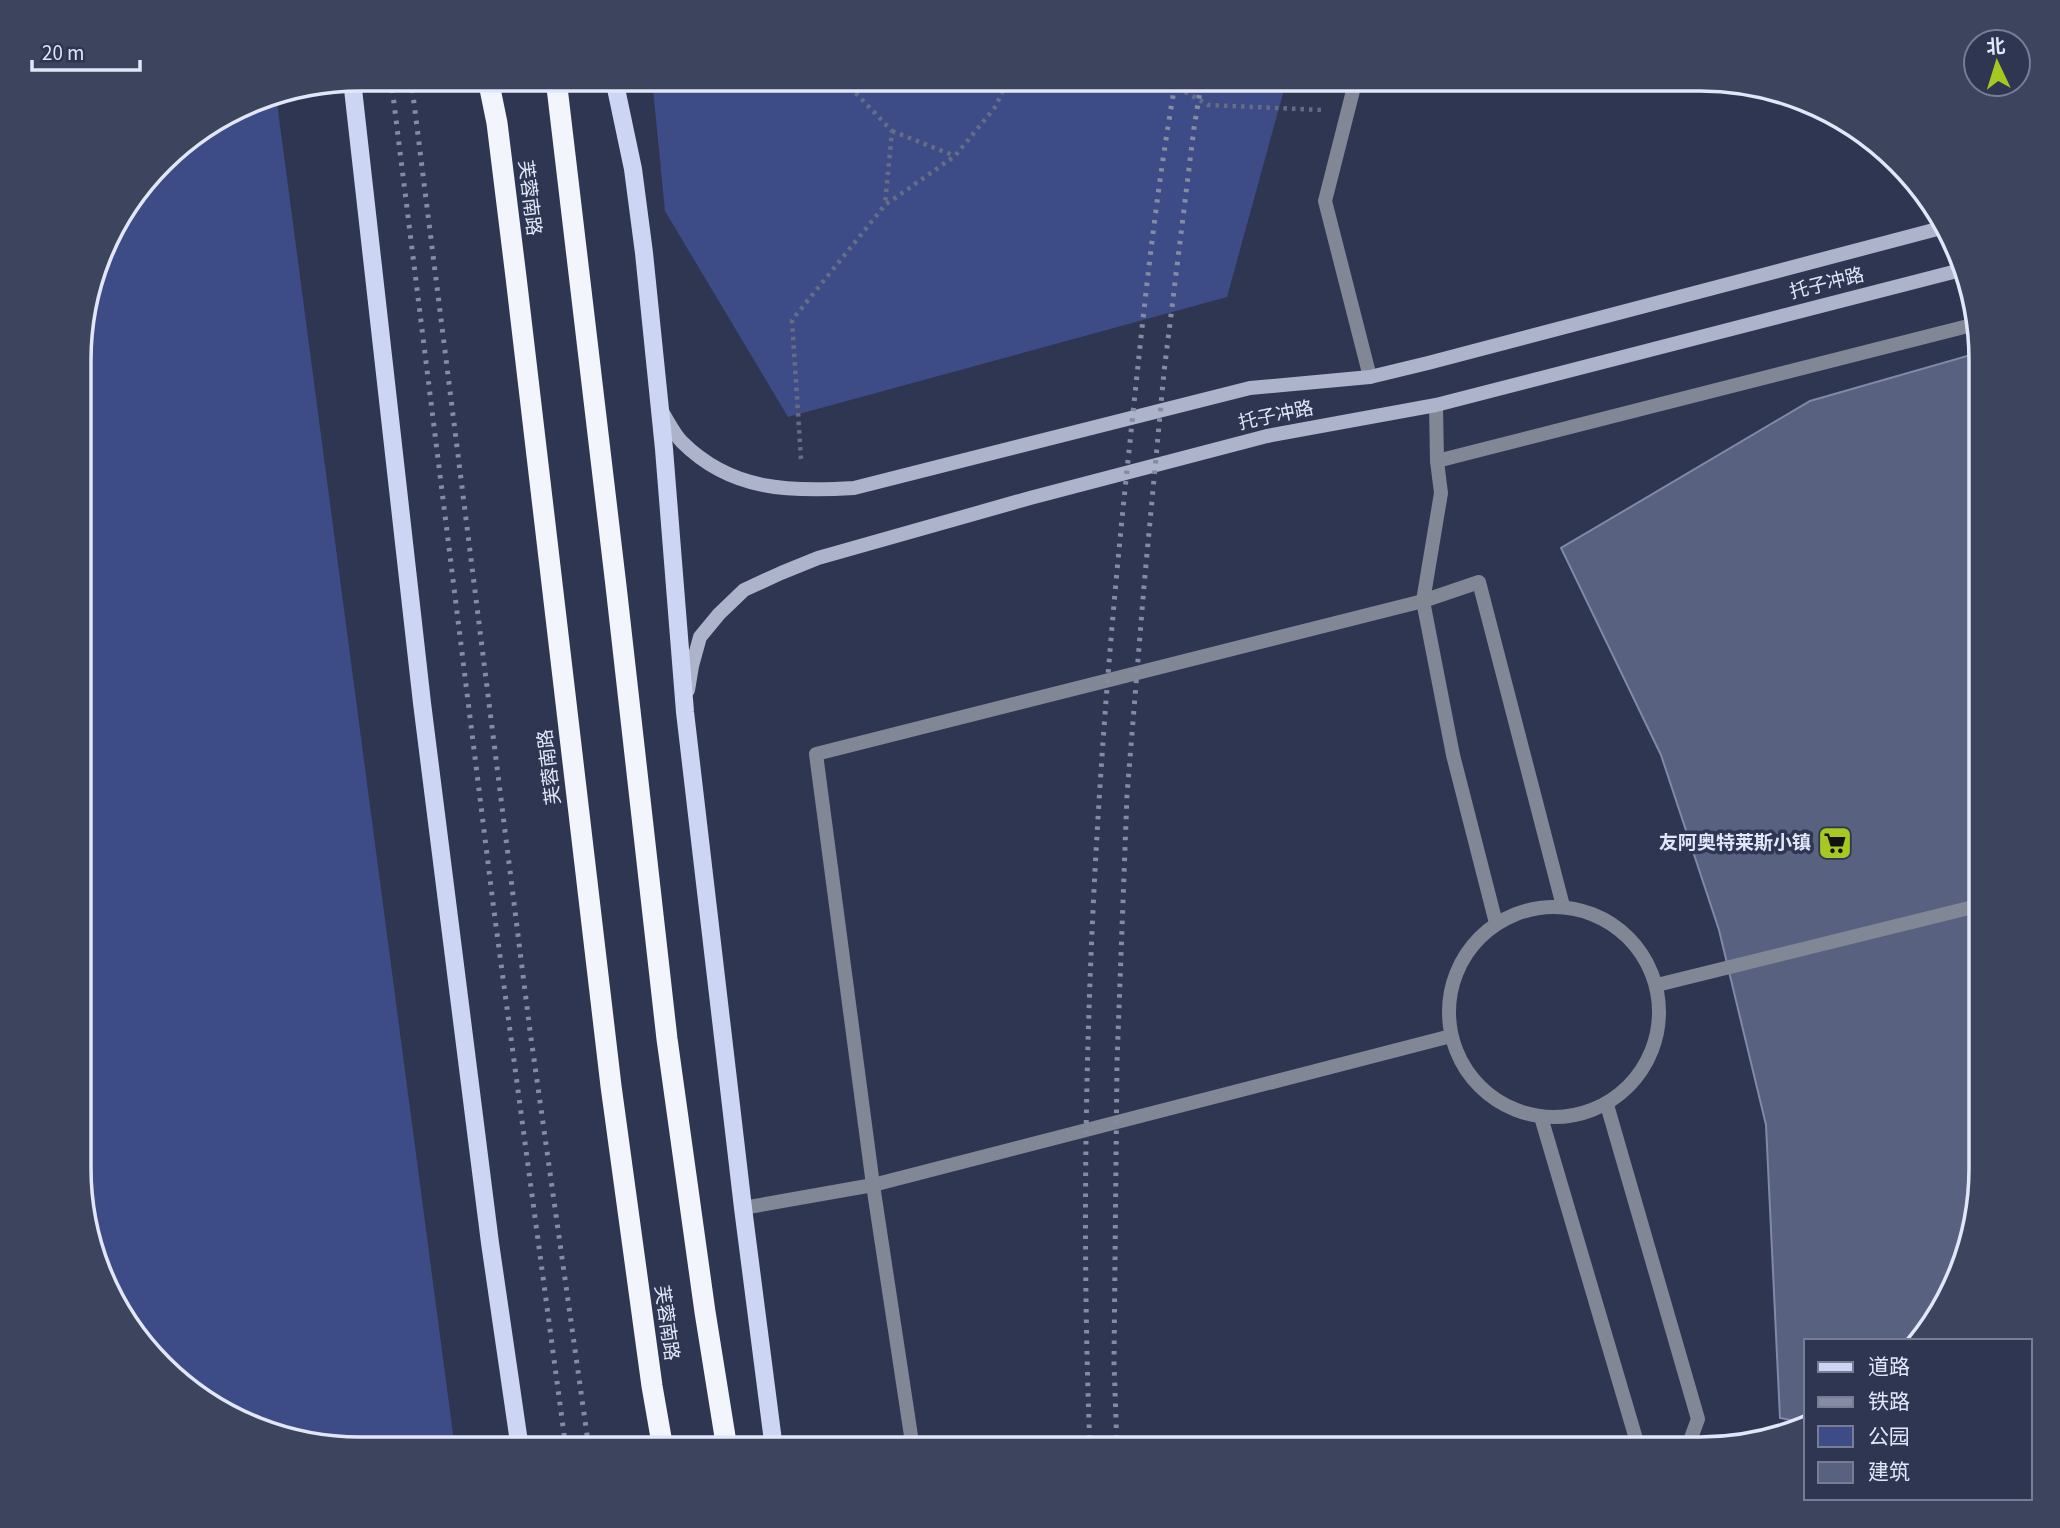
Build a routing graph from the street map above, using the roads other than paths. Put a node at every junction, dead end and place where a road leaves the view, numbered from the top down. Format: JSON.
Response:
{"nodes":[{"id":1,"x":353,"y":91,"type":"edge"},
{"id":2,"x":490,"y":91,"type":"edge"},
{"id":3,"x":556,"y":91,"type":"edge"},
{"id":4,"x":617,"y":91,"type":"edge"},
{"id":5,"x":1353,"y":91,"type":"edge"},
{"id":6,"x":1935,"y":230,"type":"edge"},
{"id":7,"x":1954,"y":272,"type":"edge"},
{"id":8,"x":1967,"y":326,"type":"edge"},
{"id":9,"x":1370,"y":377,"type":"junction"},
{"id":10,"x":1436,"y":405,"type":"junction"},
{"id":11,"x":659,"y":407,"type":"junction"},
{"id":12,"x":1437,"y":461,"type":"junction"},
{"id":13,"x":1423,"y":601,"type":"junction"},
{"id":14,"x":685,"y":712,"type":"junction"},
{"id":15,"x":1563,"y":906,"type":"junction"},
{"id":16,"x":1969,"y":908,"type":"edge"},
{"id":17,"x":1496,"y":923,"type":"junction"},
{"id":18,"x":1657,"y":985,"type":"junction"},
{"id":19,"x":1451,"y":1036,"type":"junction"},
{"id":20,"x":1607,"y":1105,"type":"junction"},
{"id":21,"x":1541,"y":1117,"type":"junction"},
{"id":22,"x":873,"y":1185,"type":"junction"},
{"id":23,"x":743,"y":1208,"type":"junction"},
{"id":24,"x":518,"y":1437,"type":"edge"},
{"id":25,"x":661,"y":1437,"type":"edge"},
{"id":26,"x":725,"y":1437,"type":"edge"},
{"id":27,"x":772,"y":1437,"type":"edge"},
{"id":28,"x":911,"y":1437,"type":"edge"},
{"id":29,"x":1635,"y":1437,"type":"edge"},
{"id":30,"x":1691,"y":1437,"type":"edge"}],
"edges":[{"from":1,"to":24,"type":"main road"},
{"from":2,"to":25,"type":"highway","name":"芙蓉南路"},
{"from":3,"to":26,"type":"highway"},
{"from":4,"to":11,"type":"main road"},
{"from":5,"to":9,"type":"street"},
{"from":6,"to":9,"type":"street","name":"托子冲路"},
{"from":7,"to":10,"type":"street","name":"托子冲路"},
{"from":8,"to":12,"type":"street"},
{"from":9,"to":11,"type":"street","name":"托子冲路"},
{"from":10,"to":12,"type":"street"},
{"from":10,"to":14,"type":"street","name":"托子冲路"},
{"from":11,"to":14,"type":"main road"},
{"from":12,"to":13,"type":"street"},
{"from":13,"to":15,"type":"street"},
{"from":13,"to":17,"type":"street"},
{"from":13,"to":22,"type":"street"},
{"from":14,"to":23,"type":"main road"},
{"from":15,"to":17,"type":"street"},
{"from":15,"to":18,"type":"street"},
{"from":16,"to":18,"type":"street"},
{"from":17,"to":19,"type":"street"},
{"from":18,"to":20,"type":"street"},
{"from":19,"to":21,"type":"street"},
{"from":19,"to":22,"type":"street"},
{"from":20,"to":21,"type":"street"},
{"from":20,"to":30,"type":"street"},
{"from":21,"to":29,"type":"street"},
{"from":22,"to":23,"type":"street"},
{"from":22,"to":28,"type":"street"},
{"from":23,"to":27,"type":"main road"}]}
